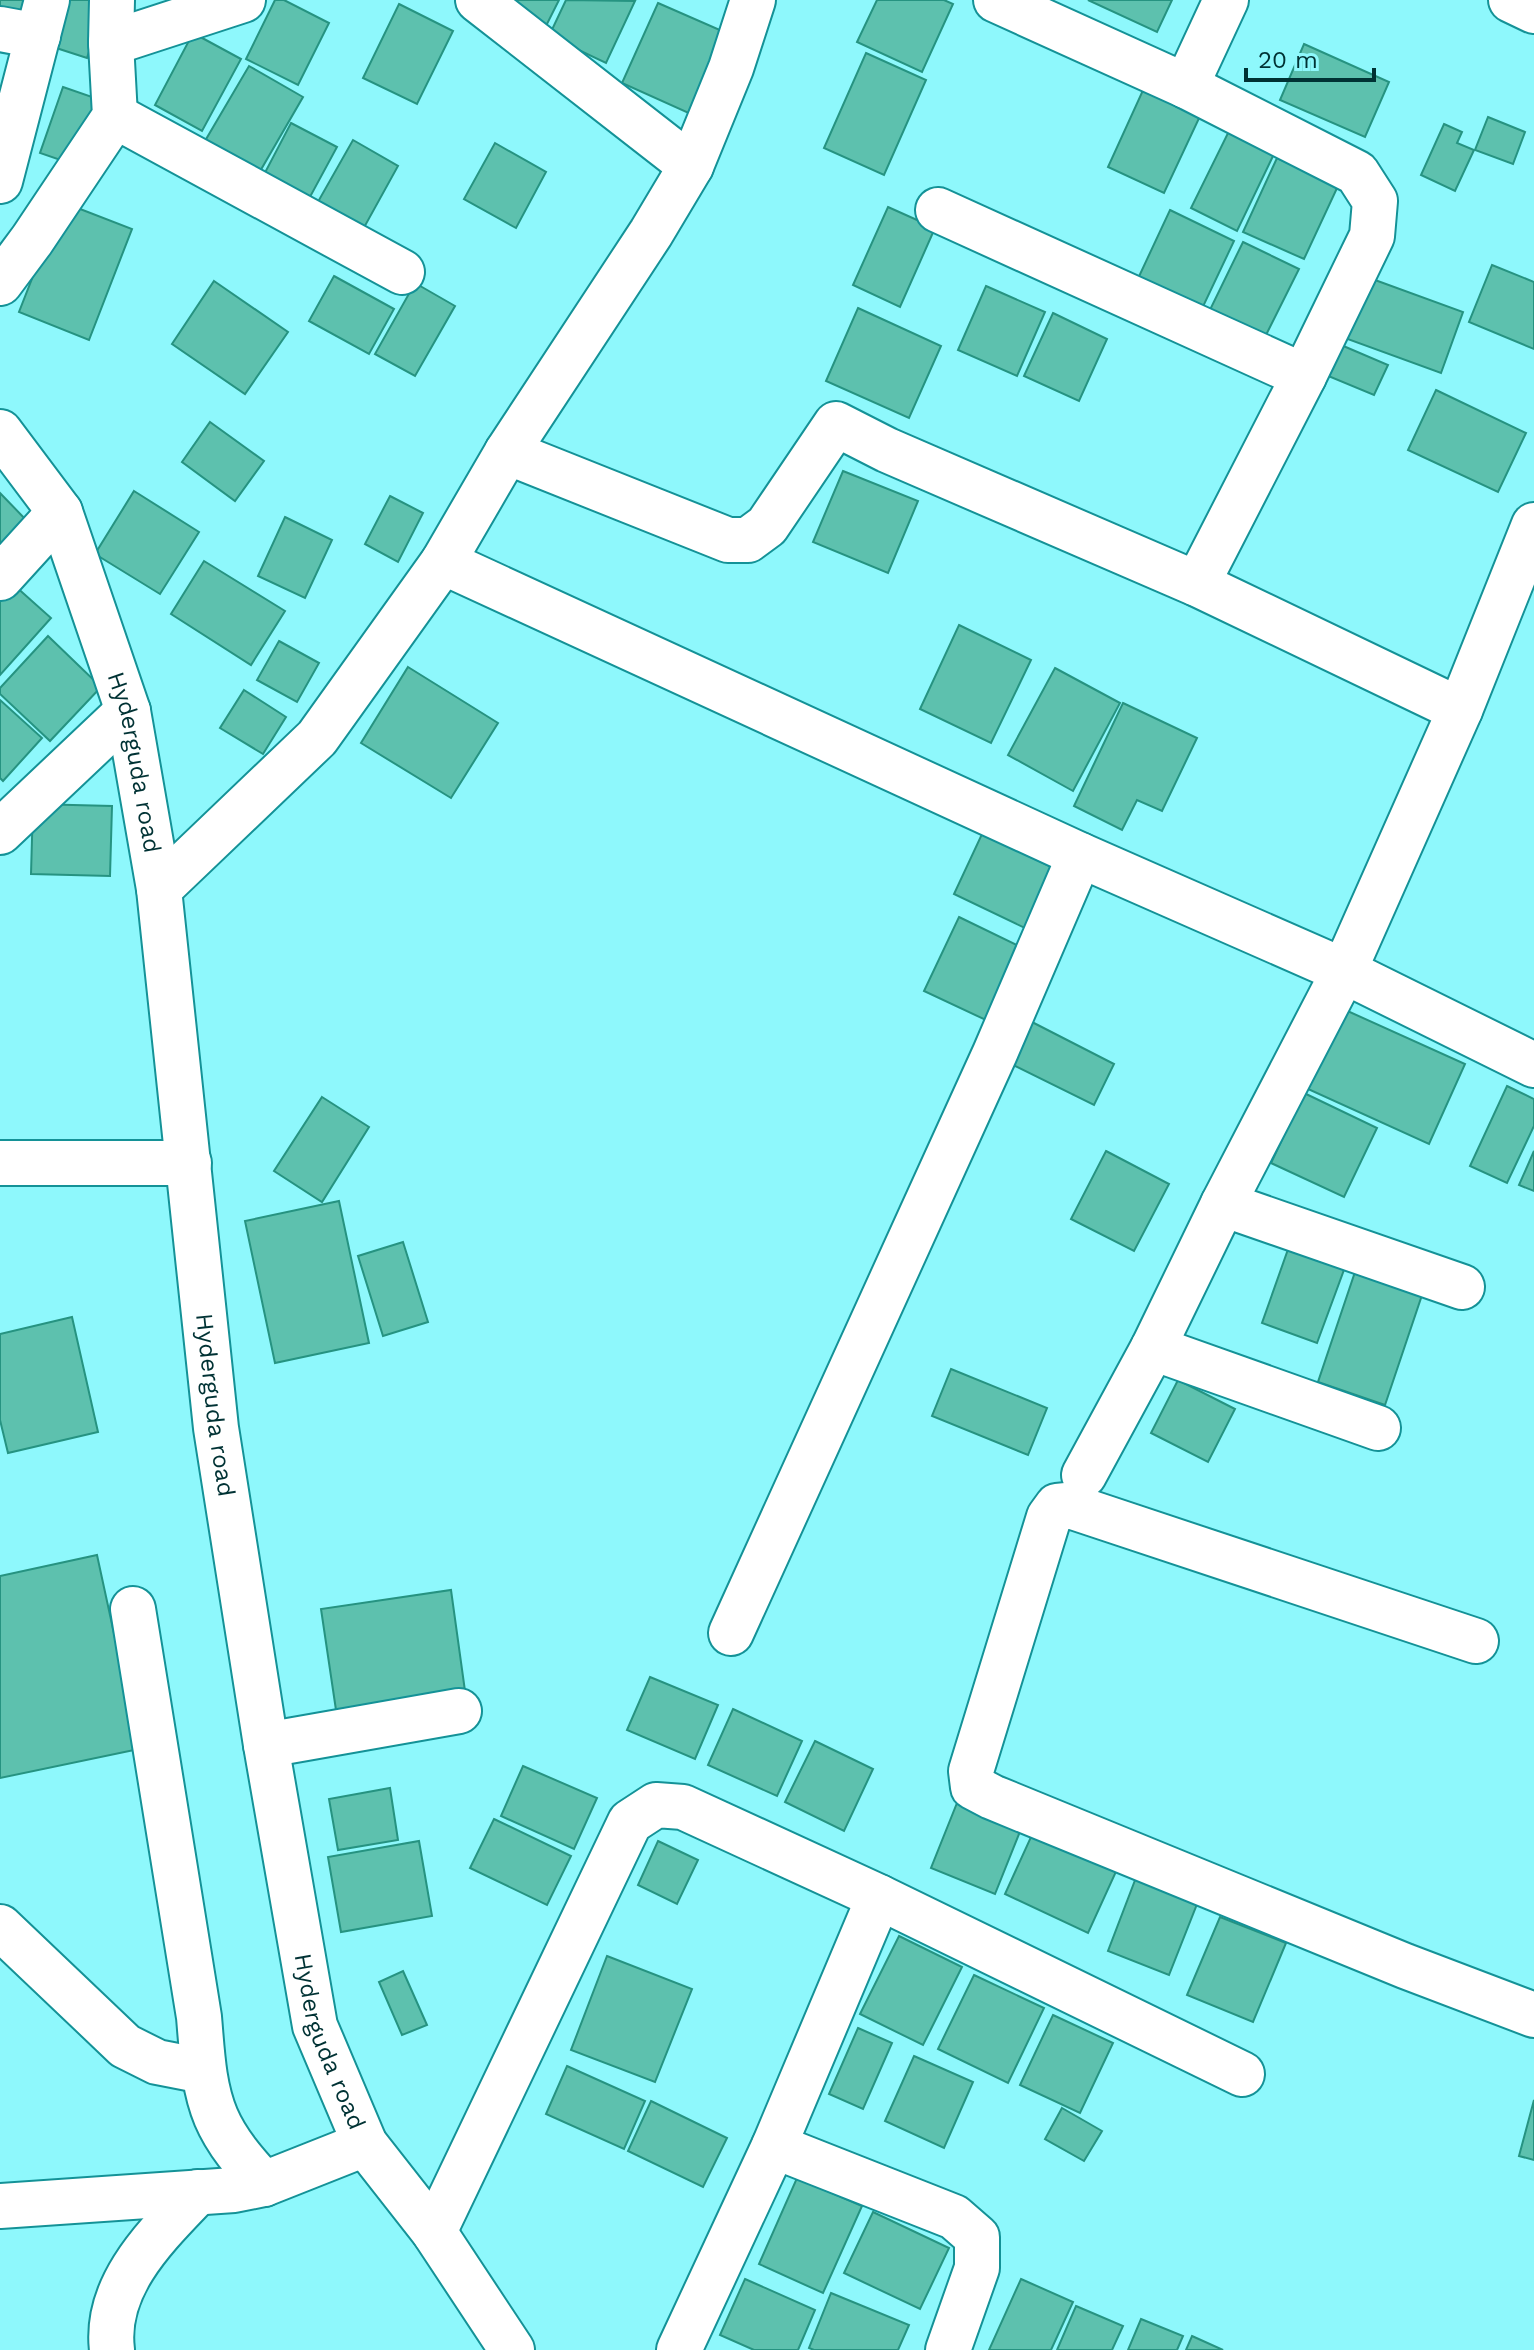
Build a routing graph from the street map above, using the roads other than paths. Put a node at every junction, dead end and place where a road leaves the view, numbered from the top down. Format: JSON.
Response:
{"nodes":[{"id":1,"x":112,"y":0,"type":"edge"},
{"id":2,"x":243,"y":0,"type":"edge"},
{"id":3,"x":478,"y":0,"type":"edge"},
{"id":4,"x":753,"y":0,"type":"edge"},
{"id":5,"x":996,"y":0,"type":"edge"},
{"id":6,"x":1226,"y":0,"type":"edge"},
{"id":7,"x":1511,"y":0,"type":"edge"},
{"id":8,"x":1534,"y":11,"type":"edge"},
{"id":9,"x":28,"y":22,"type":"edge"},
{"id":10,"x":111,"y":43,"type":"junction"},
{"id":11,"x":1186,"y":86,"type":"junction"},
{"id":12,"x":115,"y":116,"type":"junction"},
{"id":13,"x":6,"y":134,"type":"edge"},
{"id":14,"x":691,"y":166,"type":"junction"},
{"id":15,"x":0,"y":181,"type":"edge"},
{"id":16,"x":938,"y":210,"type":"dead end"},
{"id":17,"x":402,"y":272,"type":"dead end"},
{"id":18,"x":0,"y":283,"type":"edge"},
{"id":19,"x":1304,"y":376,"type":"junction"},
{"id":20,"x":0,"y":432,"type":"edge"},
{"id":21,"x":507,"y":452,"type":"junction"},
{"id":22,"x":60,"y":512,"type":"junction"},
{"id":23,"x":1534,"y":525,"type":"edge"},
{"id":24,"x":443,"y":562,"type":"junction"},
{"id":25,"x":0,"y":578,"type":"edge"},
{"id":26,"x":1197,"y":584,"type":"junction"},
{"id":27,"x":1460,"y":710,"type":"junction"},
{"id":28,"x":128,"y":711,"type":"junction"},
{"id":29,"x":0,"y":832,"type":"edge"},
{"id":30,"x":1080,"y":855,"type":"junction"},
{"id":31,"x":159,"y":889,"type":"junction"},
{"id":32,"x":1344,"y":971,"type":"junction"},
{"id":33,"x":1534,"y":1065,"type":"edge"},
{"id":34,"x":0,"y":1163,"type":"edge"},
{"id":35,"x":189,"y":1163,"type":"junction"},
{"id":36,"x":1223,"y":1204,"type":"junction"},
{"id":37,"x":1462,"y":1287,"type":"dead end"},
{"id":38,"x":1153,"y":1348,"type":"junction"},
{"id":39,"x":1378,"y":1428,"type":"dead end"},
{"id":40,"x":1084,"y":1475,"type":"dead end"},
{"id":41,"x":133,"y":1609,"type":"dead end"},
{"id":42,"x":731,"y":1633,"type":"dead end"},
{"id":43,"x":1476,"y":1641,"type":"dead end"},
{"id":44,"x":459,"y":1711,"type":"dead end"},
{"id":45,"x":266,"y":1745,"type":"junction"},
{"id":46,"x":879,"y":1897,"type":"junction"},
{"id":47,"x":0,"y":1927,"type":"edge"},
{"id":48,"x":1531,"y":2003,"type":"edge"},
{"id":49,"x":203,"y":2071,"type":"junction"},
{"id":50,"x":1242,"y":2074,"type":"dead end"},
{"id":51,"x":365,"y":2144,"type":"junction"},
{"id":52,"x":774,"y":2146,"type":"junction"},
{"id":53,"x":264,"y":2184,"type":"junction"},
{"id":54,"x":198,"y":2192,"type":"junction"},
{"id":55,"x":0,"y":2206,"type":"edge"},
{"id":56,"x":434,"y":2232,"type":"junction"},
{"id":57,"x":112,"y":2350,"type":"edge"},
{"id":58,"x":512,"y":2350,"type":"edge"},
{"id":59,"x":679,"y":2350,"type":"edge"},
{"id":60,"x":948,"y":2350,"type":"edge"}],
"edges":[{"from":1,"to":10,"type":"street"},
{"from":2,"to":10,"type":"street"},
{"from":3,"to":14,"type":"street"},
{"from":4,"to":14,"type":"street"},
{"from":5,"to":11,"type":"street"},
{"from":6,"to":11,"type":"street"},
{"from":7,"to":8,"type":"street"},
{"from":9,"to":13,"type":"street"},
{"from":10,"to":12,"type":"street"},
{"from":11,"to":19,"type":"street"},
{"from":12,"to":17,"type":"street"},
{"from":12,"to":18,"type":"street"},
{"from":13,"to":15,"type":"street"},
{"from":14,"to":21,"type":"street"},
{"from":16,"to":19,"type":"street"},
{"from":19,"to":26,"type":"street"},
{"from":20,"to":22,"type":"street","name":"Hyderguda road"},
{"from":21,"to":24,"type":"street"},
{"from":21,"to":26,"type":"street"},
{"from":22,"to":25,"type":"street"},
{"from":22,"to":28,"type":"street","name":"Hyderguda road"},
{"from":23,"to":27,"type":"street"},
{"from":24,"to":30,"type":"street"},
{"from":24,"to":31,"type":"street"},
{"from":26,"to":27,"type":"street"},
{"from":27,"to":32,"type":"street"},
{"from":28,"to":29,"type":"street"},
{"from":28,"to":31,"type":"street","name":"Hyderguda road"},
{"from":30,"to":32,"type":"street"},
{"from":30,"to":42,"type":"street"},
{"from":31,"to":35,"type":"street","name":"Hyderguda road"},
{"from":32,"to":33,"type":"street"},
{"from":32,"to":36,"type":"street"},
{"from":34,"to":35,"type":"street"},
{"from":35,"to":45,"type":"street","name":"Hyderguda road"},
{"from":36,"to":37,"type":"street"},
{"from":36,"to":38,"type":"street"},
{"from":38,"to":39,"type":"street"},
{"from":38,"to":40,"type":"street"},
{"from":41,"to":49,"type":"street"},
{"from":43,"to":48,"type":"street"},
{"from":44,"to":45,"type":"street"},
{"from":45,"to":51,"type":"street","name":"Hyderguda road"},
{"from":46,"to":50,"type":"street"},
{"from":46,"to":52,"type":"street"},
{"from":46,"to":56,"type":"street"},
{"from":47,"to":49,"type":"street"},
{"from":49,"to":53,"type":"street"},
{"from":51,"to":53,"type":"street"},
{"from":51,"to":56,"type":"street","name":"Hyderguda road"},
{"from":52,"to":59,"type":"street"},
{"from":52,"to":60,"type":"street"},
{"from":53,"to":54,"type":"street"},
{"from":54,"to":55,"type":"street"},
{"from":54,"to":57,"type":"street"},
{"from":56,"to":58,"type":"street","name":"Hyderguda road"}]}
